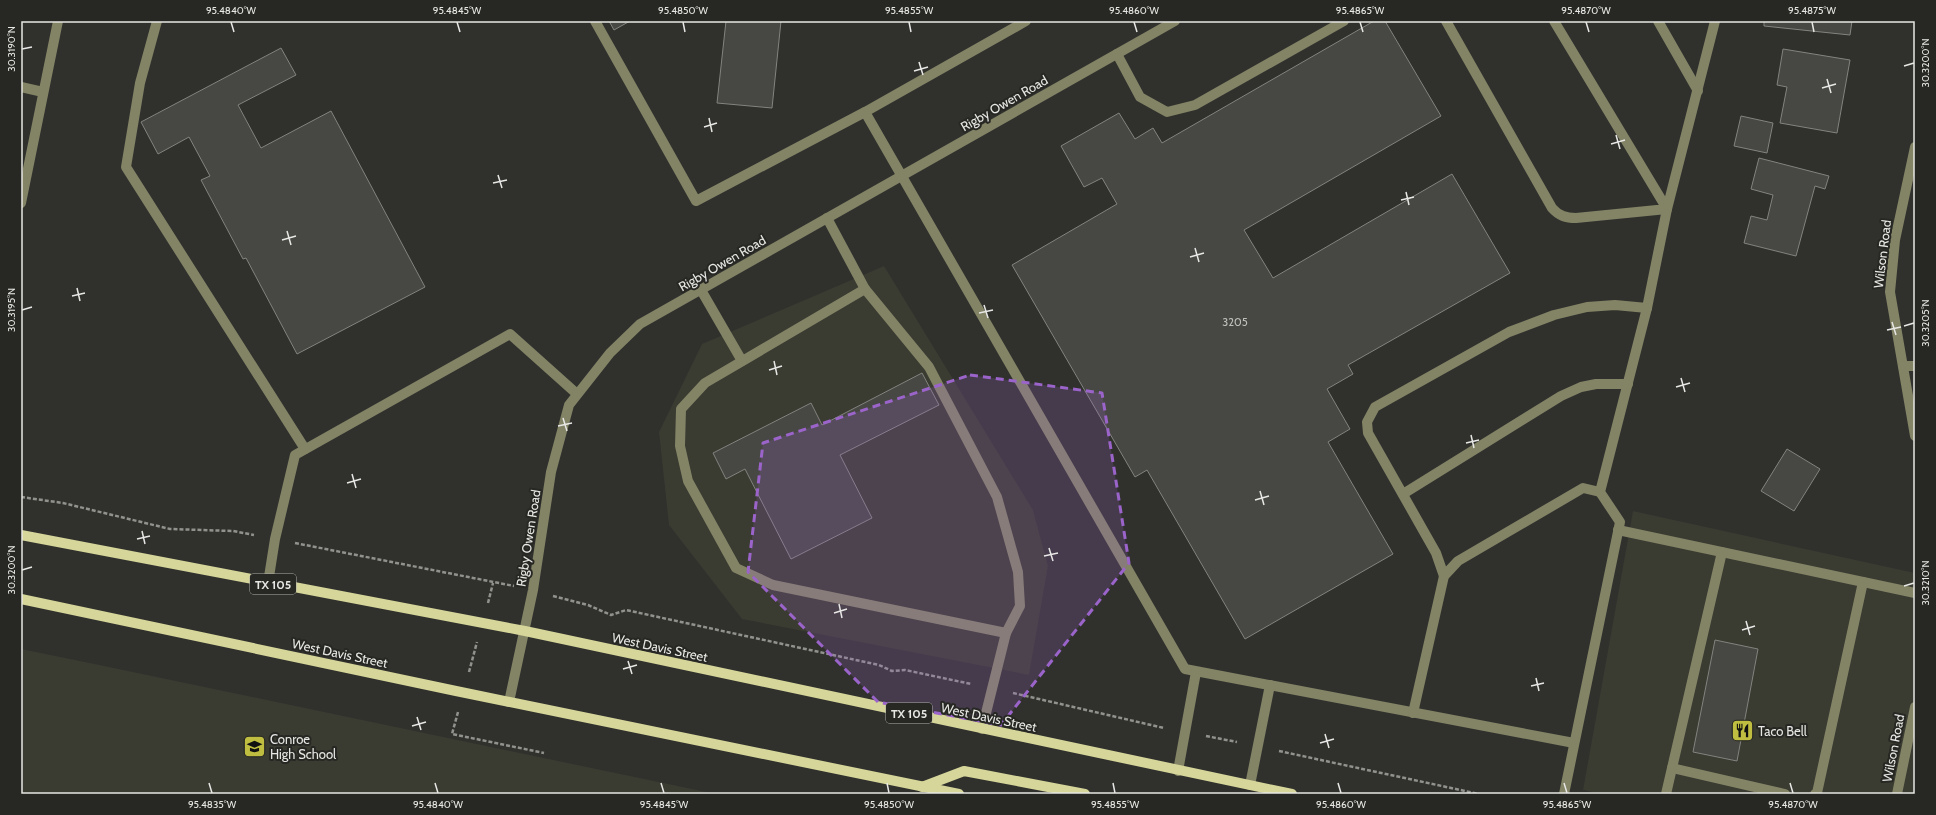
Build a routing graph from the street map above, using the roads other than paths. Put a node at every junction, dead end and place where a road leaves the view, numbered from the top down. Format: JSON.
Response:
{"nodes":[{"id":1,"x":58,"y":21,"type":"edge"},
{"id":2,"x":157,"y":21,"type":"edge"},
{"id":3,"x":595,"y":21,"type":"edge"},
{"id":4,"x":1026,"y":21,"type":"edge"},
{"id":5,"x":1175,"y":21,"type":"edge"},
{"id":6,"x":1344,"y":21,"type":"edge"},
{"id":7,"x":1446,"y":21,"type":"edge"},
{"id":8,"x":1554,"y":21,"type":"edge"},
{"id":9,"x":1658,"y":21,"type":"edge"},
{"id":10,"x":1715,"y":21,"type":"edge"},
{"id":11,"x":1117,"y":54,"type":"junction"},
{"id":12,"x":21,"y":87,"type":"edge"},
{"id":13,"x":1698,"y":91,"type":"junction"},
{"id":14,"x":43,"y":92,"type":"junction"},
{"id":15,"x":865,"y":112,"type":"junction"},
{"id":16,"x":1915,"y":147,"type":"edge"},
{"id":17,"x":901,"y":176,"type":"junction"},
{"id":18,"x":21,"y":203,"type":"edge"},
{"id":19,"x":1667,"y":209,"type":"junction"},
{"id":20,"x":827,"y":218,"type":"junction"},
{"id":21,"x":864,"y":289,"type":"junction"},
{"id":22,"x":701,"y":290,"type":"junction"},
{"id":23,"x":1647,"y":308,"type":"junction"},
{"id":24,"x":742,"y":361,"type":"junction"},
{"id":25,"x":1903,"y":366,"type":"junction"},
{"id":26,"x":1915,"y":366,"type":"edge"},
{"id":27,"x":1628,"y":384,"type":"junction"},
{"id":28,"x":577,"y":394,"type":"junction"},
{"id":29,"x":1915,"y":436,"type":"edge"},
{"id":30,"x":306,"y":449,"type":"junction"},
{"id":31,"x":1600,"y":492,"type":"junction"},
{"id":32,"x":1403,"y":494,"type":"junction"},
{"id":33,"x":1618,"y":530,"type":"junction"},
{"id":34,"x":21,"y":535,"type":"edge"},
{"id":35,"x":1722,"y":552,"type":"junction"},
{"id":36,"x":1444,"y":576,"type":"junction"},
{"id":37,"x":1863,"y":582,"type":"junction"},
{"id":38,"x":268,"y":583,"type":"junction"},
{"id":39,"x":1915,"y":593,"type":"edge"},
{"id":40,"x":21,"y":598,"type":"edge"},
{"id":41,"x":525,"y":631,"type":"junction"},
{"id":42,"x":1006,"y":633,"type":"junction"},
{"id":43,"x":1196,"y":672,"type":"junction"},
{"id":44,"x":1270,"y":685,"type":"junction"},
{"id":45,"x":510,"y":702,"type":"junction"},
{"id":46,"x":1915,"y":707,"type":"edge"},
{"id":47,"x":1413,"y":712,"type":"junction"},
{"id":48,"x":982,"y":729,"type":"junction"},
{"id":49,"x":1574,"y":743,"type":"junction"},
{"id":50,"x":1672,"y":768,"type":"junction"},
{"id":51,"x":1178,"y":771,"type":"junction"},
{"id":52,"x":922,"y":787,"type":"junction"},
{"id":53,"x":1248,"y":790,"type":"edge"},
{"id":54,"x":959,"y":794,"type":"edge"},
{"id":55,"x":1085,"y":794,"type":"edge"},
{"id":56,"x":1292,"y":794,"type":"edge"},
{"id":57,"x":1564,"y":794,"type":"edge"},
{"id":58,"x":1666,"y":794,"type":"edge"},
{"id":59,"x":1785,"y":794,"type":"edge"},
{"id":60,"x":1815,"y":794,"type":"edge"},
{"id":61,"x":1897,"y":794,"type":"edge"}],
"edges":[{"from":1,"to":14,"type":"street"},
{"from":2,"to":30,"type":"street"},
{"from":3,"to":15,"type":"street"},
{"from":4,"to":15,"type":"street"},
{"from":5,"to":11,"type":"street","name":"Rigby Owen Road"},
{"from":6,"to":11,"type":"street"},
{"from":7,"to":19,"type":"street"},
{"from":8,"to":19,"type":"street"},
{"from":9,"to":13,"type":"street"},
{"from":10,"to":13,"type":"street"},
{"from":11,"to":17,"type":"street","name":"Rigby Owen Road"},
{"from":12,"to":14,"type":"street"},
{"from":13,"to":19,"type":"street"},
{"from":14,"to":18,"type":"street"},
{"from":15,"to":17,"type":"street"},
{"from":16,"to":25,"type":"street","name":"Wilson Road"},
{"from":17,"to":20,"type":"street","name":"Rigby Owen Road"},
{"from":17,"to":43,"type":"street"},
{"from":19,"to":23,"type":"street"},
{"from":20,"to":21,"type":"street"},
{"from":20,"to":22,"type":"street","name":"Rigby Owen Road"},
{"from":21,"to":24,"type":"street"},
{"from":21,"to":42,"type":"street"},
{"from":22,"to":24,"type":"street"},
{"from":22,"to":28,"type":"street","name":"Rigby Owen Road"},
{"from":23,"to":27,"type":"street"},
{"from":23,"to":32,"type":"street"},
{"from":24,"to":42,"type":"street"},
{"from":25,"to":26,"type":"street"},
{"from":25,"to":29,"type":"street","name":"Wilson Road"},
{"from":27,"to":31,"type":"street"},
{"from":27,"to":32,"type":"street"},
{"from":28,"to":30,"type":"street"},
{"from":28,"to":41,"type":"street","name":"Rigby Owen Road"},
{"from":30,"to":38,"type":"street"},
{"from":31,"to":33,"type":"street"},
{"from":31,"to":36,"type":"street"},
{"from":32,"to":36,"type":"street"},
{"from":33,"to":35,"type":"street"},
{"from":33,"to":49,"type":"street"},
{"from":34,"to":38,"type":"main road","name":"West Davis Street","number":"TX 105"},
{"from":35,"to":37,"type":"street"},
{"from":35,"to":50,"type":"street"},
{"from":36,"to":47,"type":"street"},
{"from":37,"to":39,"type":"street"},
{"from":37,"to":60,"type":"street"},
{"from":38,"to":41,"type":"main road","name":"West Davis Street","number":"TX 105"},
{"from":40,"to":45,"type":"main road","name":"West Davis Street"},
{"from":41,"to":45,"type":"street","name":"Rigby Owen Road"},
{"from":41,"to":48,"type":"main road","name":"West Davis Street","number":"TX 105"},
{"from":42,"to":48,"type":"street"},
{"from":43,"to":44,"type":"street"},
{"from":43,"to":51,"type":"street"},
{"from":44,"to":47,"type":"street"},
{"from":44,"to":53,"type":"street"},
{"from":45,"to":52,"type":"main road","name":"West Davis Street"},
{"from":46,"to":61,"type":"street","name":"Wilson Road"},
{"from":47,"to":49,"type":"street"},
{"from":48,"to":51,"type":"main road","name":"West Davis Street","number":"TX 105"},
{"from":49,"to":57,"type":"street"},
{"from":50,"to":58,"type":"street"},
{"from":50,"to":59,"type":"street"},
{"from":51,"to":53,"type":"main road","name":"West Davis Street","number":"TX 105"},
{"from":52,"to":54,"type":"main road","name":"West Davis Street"},
{"from":52,"to":55,"type":"main road"},
{"from":53,"to":56,"type":"main road","name":"West Davis Street","number":"TX 105"}]}
